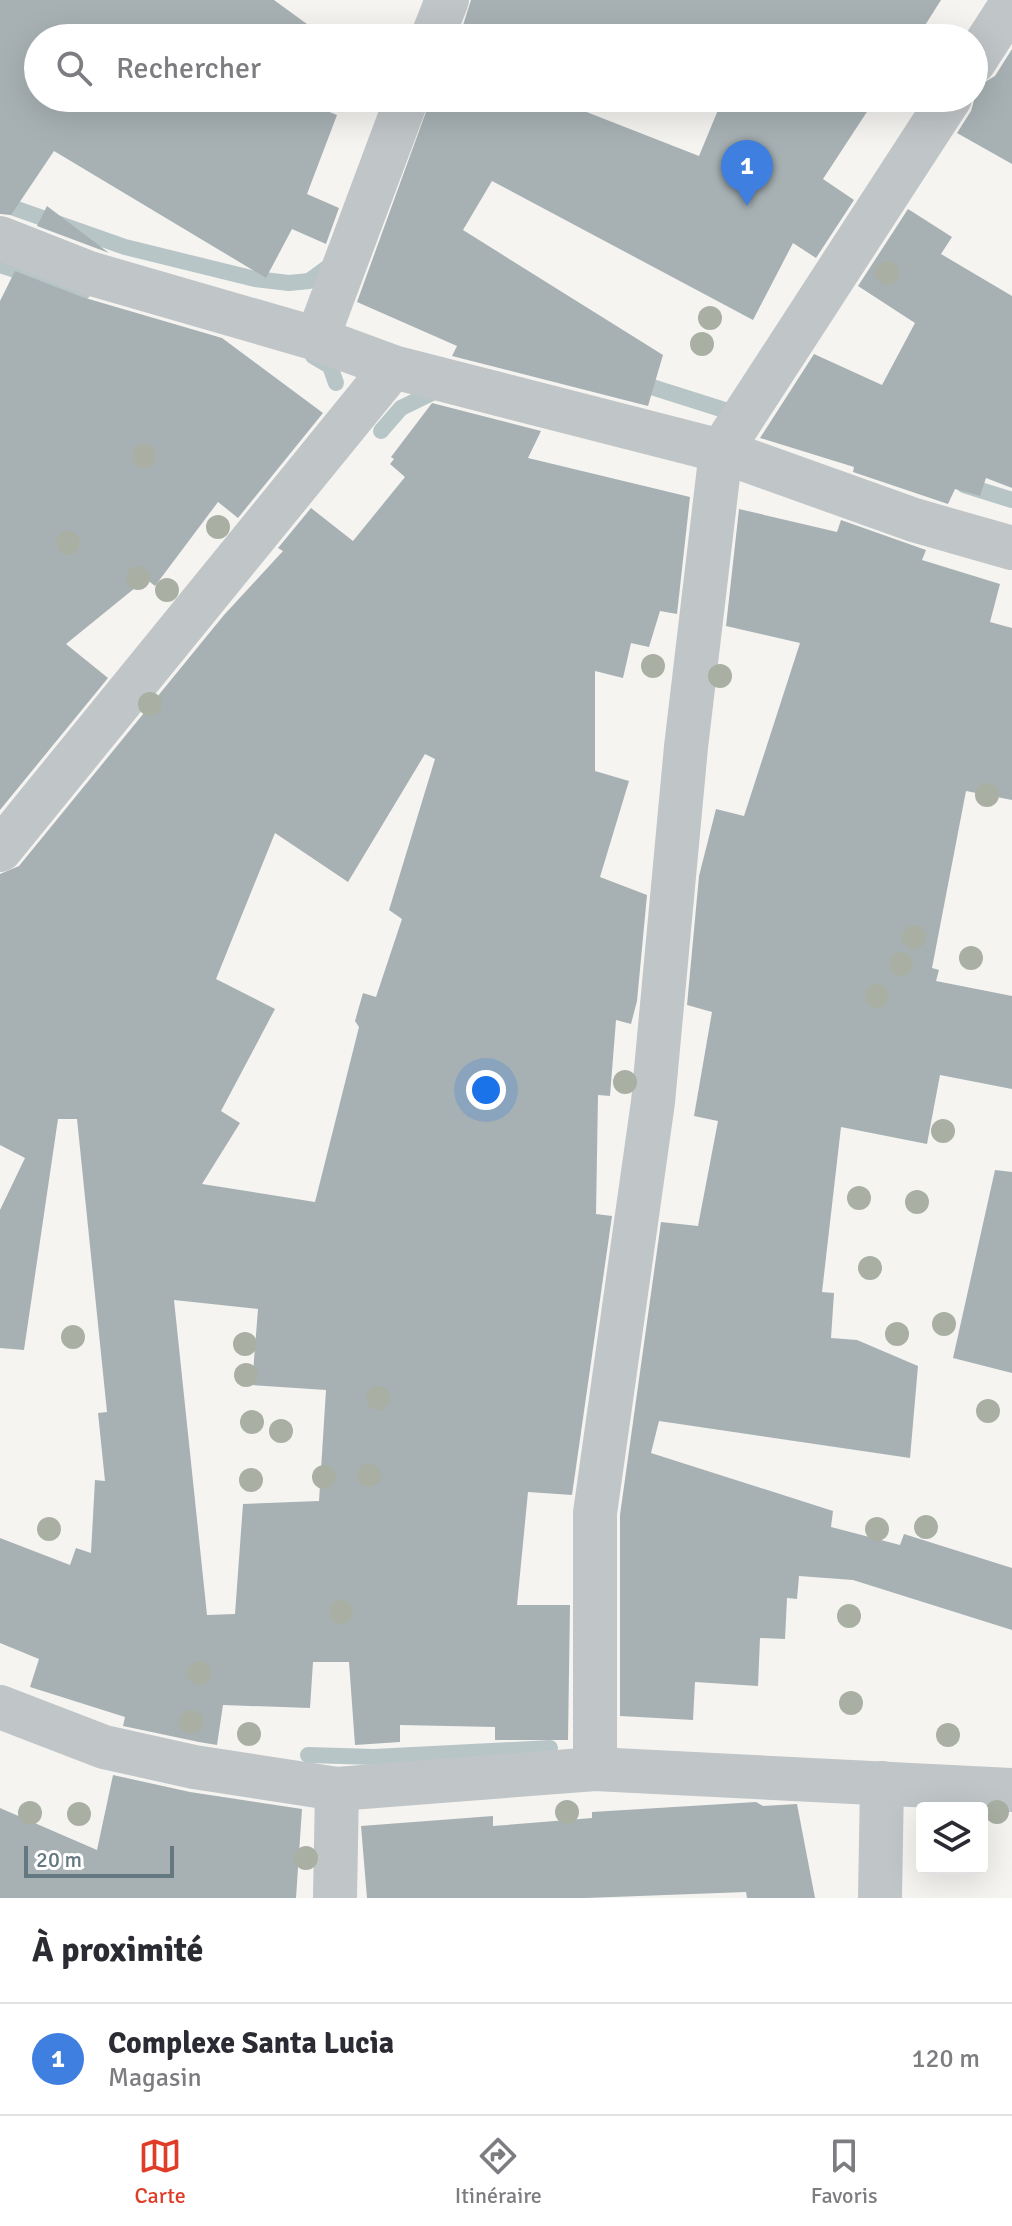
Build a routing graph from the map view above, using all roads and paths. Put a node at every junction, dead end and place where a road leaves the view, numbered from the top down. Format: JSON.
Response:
{"nodes":[{"id":1,"x":447,"y":0,"type":"edge"},
{"id":2,"x":1012,"y":3,"type":"edge"},
{"id":3,"x":438,"y":24,"type":"edge"},
{"id":4,"x":988,"y":40,"type":"edge"},
{"id":5,"x":402,"y":112,"type":"edge"},
{"id":6,"x":941,"y":112,"type":"edge"},
{"id":7,"x":0,"y":238,"type":"edge"},
{"id":8,"x":317,"y":339,"type":"junction"},
{"id":9,"x":393,"y":367,"type":"junction"},
{"id":10,"x":721,"y":451,"type":"junction"},
{"id":11,"x":1012,"y":548,"type":"edge"},
{"id":12,"x":0,"y":850,"type":"edge"},
{"id":13,"x":0,"y":1707,"type":"edge"},
{"id":14,"x":595,"y":1769,"type":"junction"},
{"id":15,"x":882,"y":1783,"type":"junction"},
{"id":16,"x":337,"y":1789,"type":"junction"},
{"id":17,"x":1012,"y":1790,"type":"edge"},
{"id":18,"x":335,"y":1898,"type":"edge"},
{"id":19,"x":880,"y":1898,"type":"edge"}],
"edges":[{"from":1,"to":3,"type":"street"},
{"from":2,"to":4,"type":"street"},
{"from":5,"to":8,"type":"street"},
{"from":6,"to":10,"type":"street"},
{"from":7,"to":8,"type":"street"},
{"from":8,"to":9,"type":"street"},
{"from":9,"to":10,"type":"street"},
{"from":9,"to":12,"type":"street"},
{"from":10,"to":11,"type":"street"},
{"from":10,"to":14,"type":"street"},
{"from":13,"to":16,"type":"street"},
{"from":14,"to":15,"type":"street"},
{"from":14,"to":16,"type":"street"},
{"from":15,"to":17,"type":"street"},
{"from":15,"to":19,"type":"street"},
{"from":16,"to":18,"type":"street"}]}
